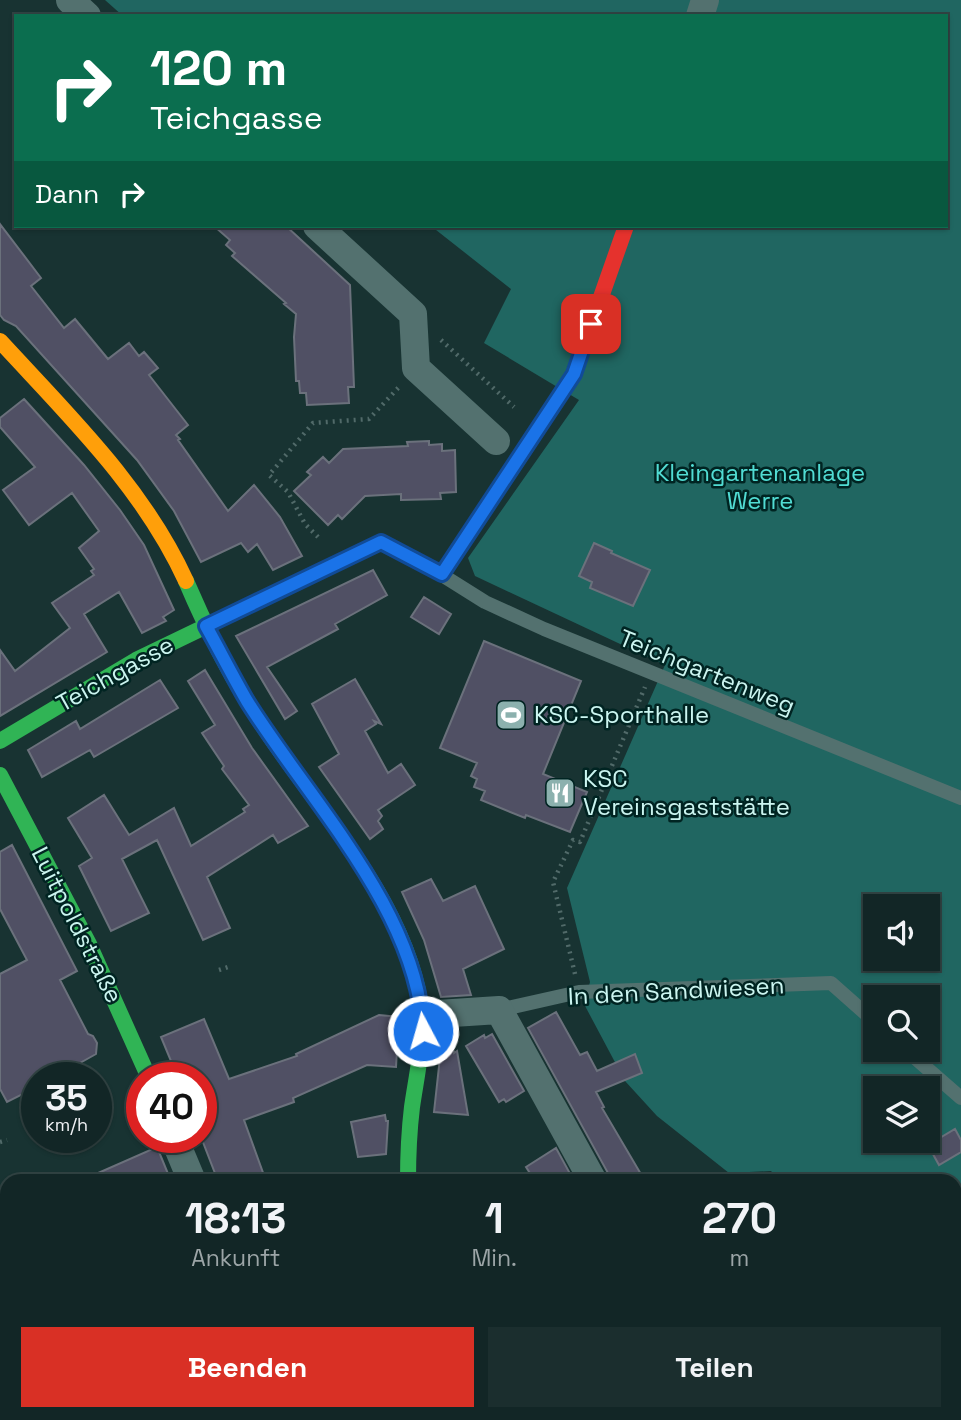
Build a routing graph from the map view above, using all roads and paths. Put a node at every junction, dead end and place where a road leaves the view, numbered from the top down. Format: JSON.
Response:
{"nodes":[{"id":1,"x":70,"y":0,"type":"edge"},
{"id":2,"x":86,"y":14,"type":"edge"},
{"id":3,"x":319,"y":228,"type":"edge"},
{"id":4,"x":625,"y":228,"type":"edge"},
{"id":5,"x":414,"y":314,"type":"junction"},
{"id":6,"x":0,"y":341,"type":"edge"},
{"id":7,"x":416,"y":368,"type":"junction"},
{"id":8,"x":539,"y":428,"type":"junction"},
{"id":9,"x":496,"y":441,"type":"dead end"},
{"id":10,"x":343,"y":559,"type":"junction"},
{"id":11,"x":442,"y":574,"type":"junction"},
{"id":12,"x":206,"y":626,"type":"junction"},
{"id":13,"x":650,"y":674,"type":"junction"},
{"id":14,"x":0,"y":741,"type":"edge"},
{"id":15,"x":0,"y":775,"type":"edge"},
{"id":16,"x":961,"y":798,"type":"edge"},
{"id":17,"x":228,"y":967,"type":"dead end"},
{"id":18,"x":219,"y":970,"type":"dead end"},
{"id":19,"x":579,"y":992,"type":"junction"},
{"id":20,"x":499,"y":1010,"type":"junction"},
{"id":21,"x":863,"y":1011,"type":"edge"},
{"id":22,"x":422,"y":1015,"type":"junction"},
{"id":23,"x":142,"y":1062,"type":"edge"},
{"id":24,"x":920,"y":1062,"type":"edge"},
{"id":25,"x":961,"y":1098,"type":"edge"},
{"id":26,"x":7,"y":1140,"type":"dead end"},
{"id":27,"x":0,"y":1142,"type":"edge"},
{"id":28,"x":180,"y":1153,"type":"edge"},
{"id":29,"x":189,"y":1174,"type":"edge"},
{"id":30,"x":408,"y":1174,"type":"edge"},
{"id":31,"x":589,"y":1174,"type":"edge"}],
"edges":[{"from":1,"to":2,"type":"street"},
{"from":3,"to":5,"type":"street"},
{"from":4,"to":8,"type":"street"},
{"from":5,"to":7,"type":"street"},
{"from":5,"to":8,"type":"path"},
{"from":6,"to":12,"type":"street"},
{"from":7,"to":9,"type":"street"},
{"from":7,"to":10,"type":"path"},
{"from":8,"to":11,"type":"street"},
{"from":10,"to":11,"type":"street","name":"Teichgasse"},
{"from":10,"to":12,"type":"street","name":"Teichgasse"},
{"from":11,"to":13,"type":"lane","name":"Teichgartenweg"},
{"from":12,"to":14,"type":"street","name":"Teichgasse"},
{"from":12,"to":22,"type":"street"},
{"from":13,"to":16,"type":"lane","name":"Teichgartenweg"},
{"from":13,"to":19,"type":"path"},
{"from":15,"to":23,"type":"street","name":"Luitpoldstraße"},
{"from":17,"to":18,"type":"path"},
{"from":19,"to":20,"type":"lane","name":"In den Sandwiesen"},
{"from":19,"to":21,"type":"lane","name":"In den Sandwiesen"},
{"from":20,"to":22,"type":"street","name":"In den Sandwiesen"},
{"from":20,"to":31,"type":"street"},
{"from":22,"to":30,"type":"street"},
{"from":24,"to":25,"type":"lane"},
{"from":26,"to":27,"type":"path"},
{"from":28,"to":29,"type":"street"}]}
